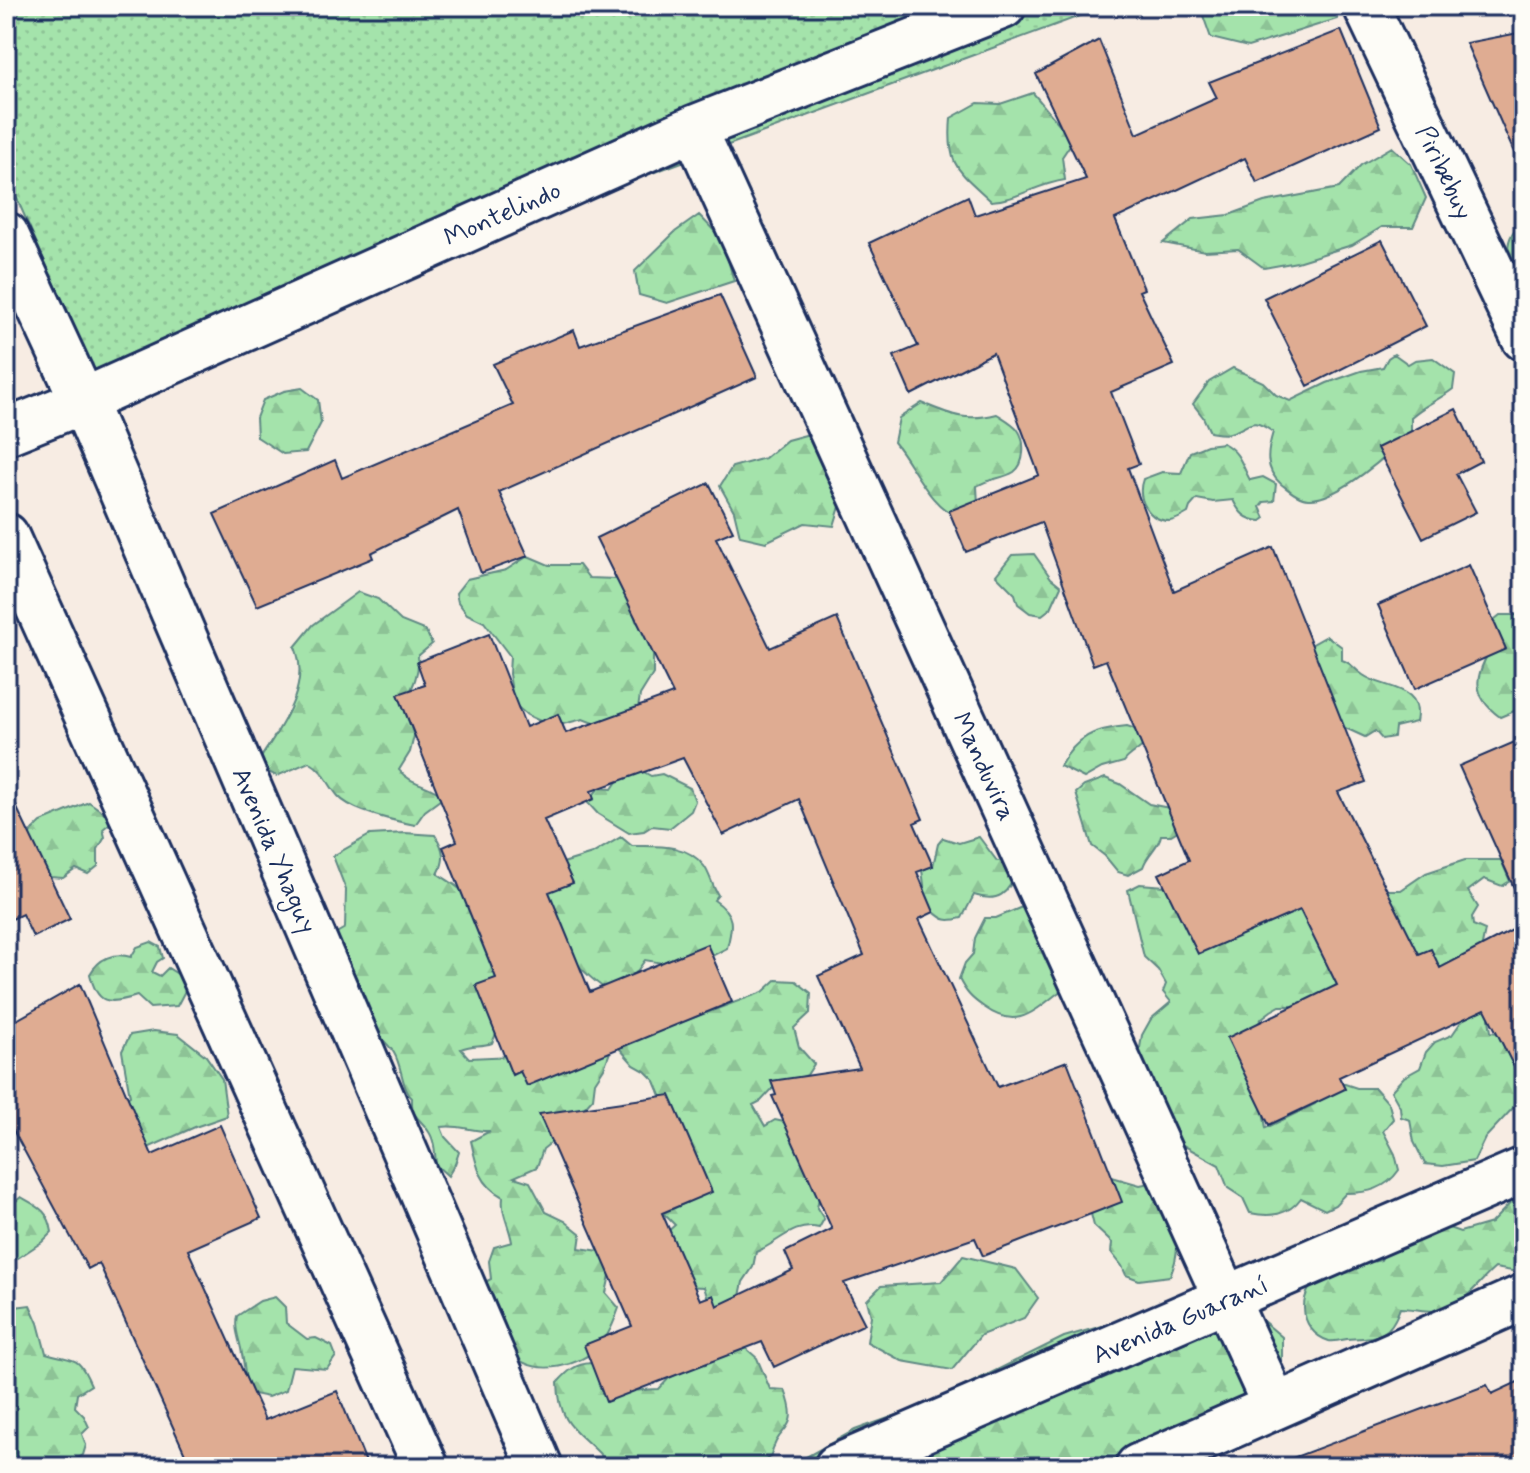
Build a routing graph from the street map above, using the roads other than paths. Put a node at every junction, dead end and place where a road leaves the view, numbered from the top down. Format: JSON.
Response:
{"nodes":[{"id":1,"x":1003,"y":6,"type":"edge"},
{"id":2,"x":1366,"y":6,"type":"edge"},
{"id":3,"x":694,"y":128,"type":"junction"},
{"id":4,"x":6,"y":235,"type":"edge"},
{"id":5,"x":1524,"y":338,"type":"edge"},
{"id":6,"x":83,"y":401,"type":"junction"},
{"id":7,"x":6,"y":432,"type":"edge"},
{"id":8,"x":6,"y":536,"type":"edge"},
{"id":9,"x":1524,"y":1170,"type":"edge"},
{"id":10,"x":1524,"y":1297,"type":"edge"},
{"id":11,"x":1228,"y":1298,"type":"junction"},
{"id":12,"x":1275,"y":1406,"type":"junction"},
{"id":13,"x":426,"y":1467,"type":"edge"},
{"id":14,"x":540,"y":1467,"type":"edge"},
{"id":15,"x":837,"y":1467,"type":"edge"},
{"id":16,"x":1138,"y":1467,"type":"edge"}],
"edges":[{"from":1,"to":3,"type":"street","name":"Montelindo"},
{"from":2,"to":5,"type":"street","name":"Piribebuy"},
{"from":3,"to":6,"type":"street","name":"Montelindo"},
{"from":3,"to":11,"type":"street","name":"Manduvira"},
{"from":4,"to":6,"type":"street","name":"Avenida Yhaguy"},
{"from":6,"to":7,"type":"street","name":"Montelindo"},
{"from":6,"to":14,"type":"street","name":"Avenida Yhaguy"},
{"from":8,"to":13,"type":"street"},
{"from":9,"to":11,"type":"street","name":"Avenida Guaraní"},
{"from":10,"to":12,"type":"street"},
{"from":11,"to":12,"type":"street","name":"Manduvira"},
{"from":11,"to":15,"type":"street","name":"Avenida Guaraní"},
{"from":12,"to":16,"type":"street"}]}
